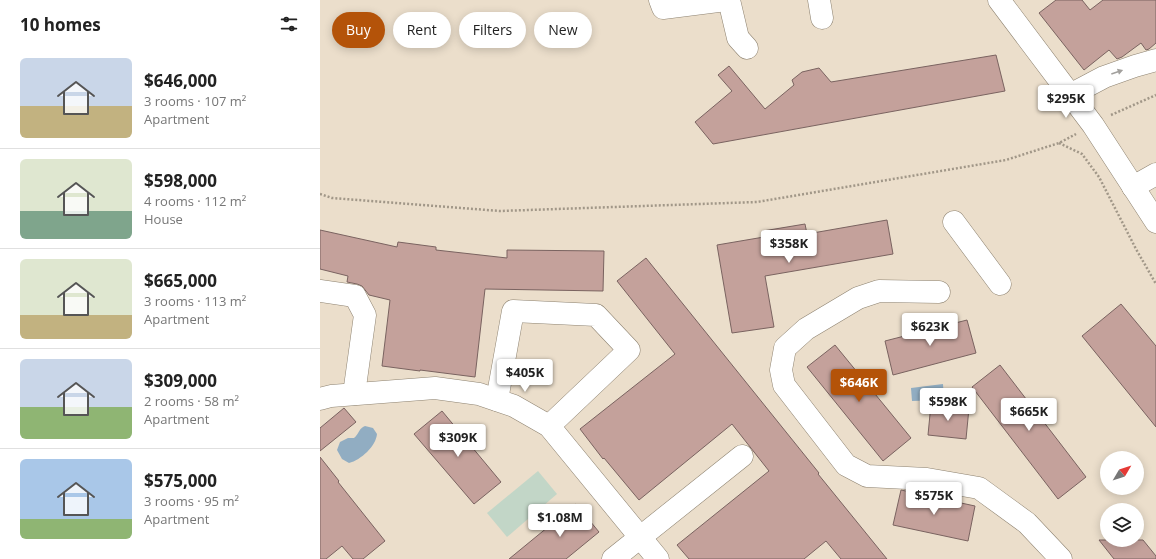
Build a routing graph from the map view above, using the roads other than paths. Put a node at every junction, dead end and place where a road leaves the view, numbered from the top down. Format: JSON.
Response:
{"nodes":[{"id":1,"x":726,"y":0,"type":"edge"},
{"id":2,"x":729,"y":0,"type":"edge"},
{"id":3,"x":999,"y":0,"type":"edge"},
{"id":4,"x":662,"y":4,"type":"edge"},
{"id":5,"x":738,"y":45,"type":"dead end"},
{"id":6,"x":1156,"y":60,"type":"edge"},
{"id":7,"x":1070,"y":95,"type":"junction"},
{"id":8,"x":1156,"y":174,"type":"edge"},
{"id":9,"x":1133,"y":187,"type":"junction"},
{"id":10,"x":954,"y":222,"type":"dead end"},
{"id":11,"x":1156,"y":222,"type":"edge"},
{"id":12,"x":1000,"y":284,"type":"dead end"},
{"id":13,"x":320,"y":291,"type":"edge"},
{"id":14,"x":939,"y":292,"type":"dead end"},
{"id":15,"x":354,"y":394,"type":"junction"},
{"id":16,"x":320,"y":399,"type":"edge"},
{"id":17,"x":497,"y":400,"type":"junction"},
{"id":18,"x":549,"y":426,"type":"junction"},
{"id":19,"x":742,"y":456,"type":"dead end"},
{"id":20,"x":640,"y":537,"type":"junction"},
{"id":21,"x":612,"y":559,"type":"edge"},
{"id":22,"x":658,"y":559,"type":"edge"},
{"id":23,"x":1062,"y":559,"type":"edge"}],
"edges":[{"from":1,"to":4,"type":"street"},
{"from":2,"to":5,"type":"street"},
{"from":3,"to":7,"type":"street"},
{"from":7,"to":6,"type":"street","one_way":true},
{"from":7,"to":9,"type":"street"},
{"from":8,"to":9,"type":"street"},
{"from":9,"to":11,"type":"street"},
{"from":10,"to":12,"type":"street"},
{"from":13,"to":15,"type":"street"},
{"from":14,"to":23,"type":"street"},
{"from":15,"to":16,"type":"street"},
{"from":15,"to":17,"type":"street"},
{"from":17,"to":18,"type":"street"},
{"from":17,"to":18,"type":"street"},
{"from":18,"to":20,"type":"street"},
{"from":19,"to":20,"type":"street"},
{"from":20,"to":21,"type":"street"},
{"from":20,"to":22,"type":"street"}]}
